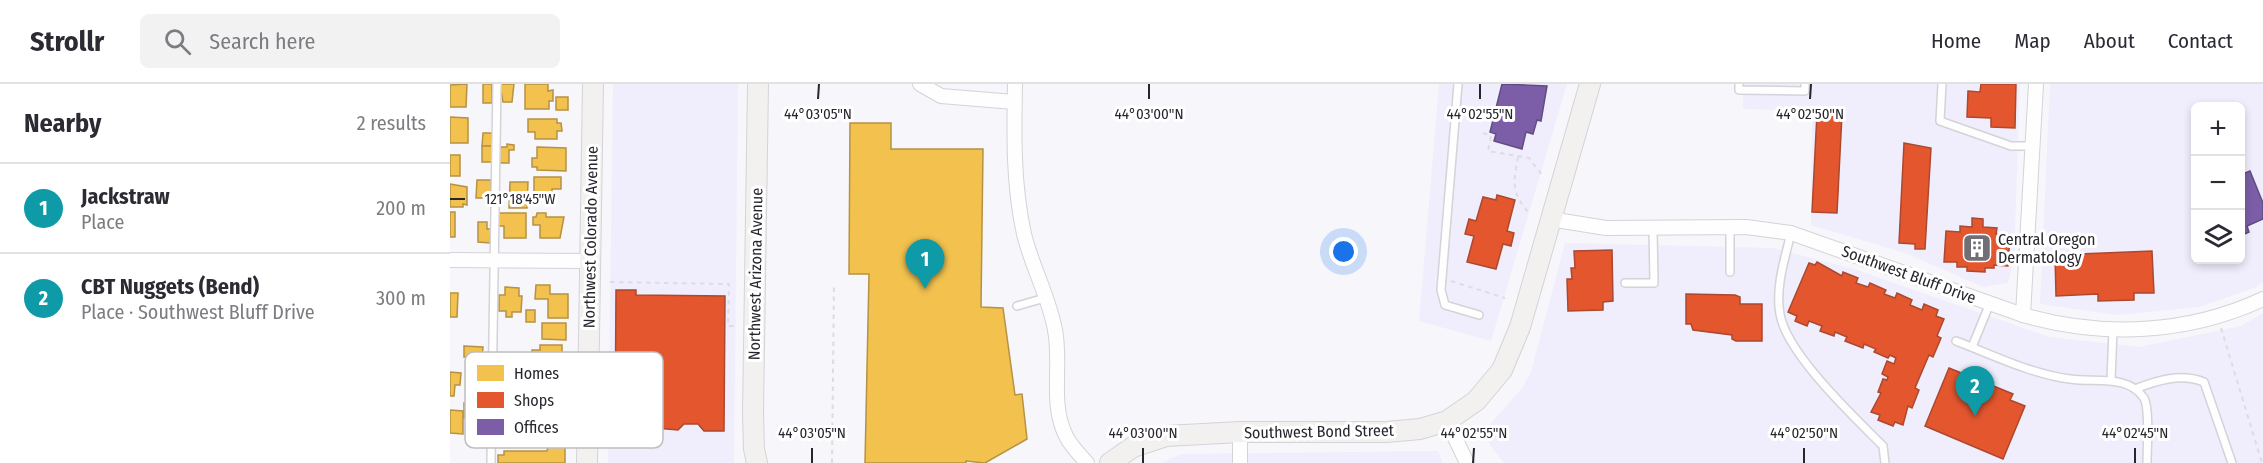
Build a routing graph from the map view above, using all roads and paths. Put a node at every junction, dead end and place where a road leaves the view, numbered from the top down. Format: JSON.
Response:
{"nodes":[{"id":1,"x":497,"y":84,"type":"edge"},
{"id":2,"x":593,"y":84,"type":"edge"},
{"id":3,"x":758,"y":84,"type":"edge"},
{"id":4,"x":920,"y":84,"type":"edge"},
{"id":5,"x":1015,"y":84,"type":"edge"},
{"id":6,"x":1458,"y":84,"type":"edge"},
{"id":7,"x":1590,"y":84,"type":"edge"},
{"id":8,"x":1739,"y":84,"type":"edge"},
{"id":9,"x":1805,"y":84,"type":"edge"},
{"id":10,"x":1942,"y":84,"type":"edge"},
{"id":11,"x":2036,"y":84,"type":"edge"},
{"id":12,"x":1014,"y":102,"type":"junction"},
{"id":13,"x":1483,"y":134,"type":"dead end"},
{"id":14,"x":2033,"y":146,"type":"junction"},
{"id":15,"x":1518,"y":157,"type":"junction"},
{"id":16,"x":1542,"y":174,"type":"dead end"},
{"id":17,"x":1530,"y":214,"type":"dead end"},
{"id":18,"x":1550,"y":219,"type":"junction"},
{"id":19,"x":1730,"y":227,"type":"junction"},
{"id":20,"x":1653,"y":228,"type":"junction"},
{"id":21,"x":1791,"y":233,"type":"junction"},
{"id":22,"x":450,"y":260,"type":"edge"},
{"id":23,"x":493,"y":261,"type":"junction"},
{"id":24,"x":590,"y":261,"type":"junction"},
{"id":25,"x":1730,"y":272,"type":"dead end"},
{"id":26,"x":1442,"y":278,"type":"junction"},
{"id":27,"x":610,"y":282,"type":"dead end"},
{"id":28,"x":834,"y":283,"type":"dead end"},
{"id":29,"x":1625,"y":283,"type":"dead end"},
{"id":30,"x":729,"y":290,"type":"junction"},
{"id":31,"x":737,"y":290,"type":"dead end"},
{"id":32,"x":1505,"y":297,"type":"dead end"},
{"id":33,"x":1045,"y":298,"type":"junction"},
{"id":34,"x":2263,"y":299,"type":"edge"},
{"id":35,"x":1990,"y":303,"type":"junction"},
{"id":36,"x":1017,"y":306,"type":"dead end"},
{"id":37,"x":1479,"y":315,"type":"dead end"},
{"id":38,"x":2024,"y":315,"type":"junction"},
{"id":39,"x":2217,"y":317,"type":"junction"},
{"id":40,"x":736,"y":326,"type":"dead end"},
{"id":41,"x":2113,"y":330,"type":"junction"},
{"id":42,"x":1956,"y":341,"type":"dead end"},
{"id":43,"x":1972,"y":347,"type":"junction"},
{"id":44,"x":492,"y":352,"type":"edge"},
{"id":45,"x":589,"y":352,"type":"edge"},
{"id":46,"x":2111,"y":380,"type":"junction"},
{"id":47,"x":2135,"y":388,"type":"junction"},
{"id":48,"x":1447,"y":421,"type":"junction"},
{"id":49,"x":1240,"y":432,"type":"junction"},
{"id":50,"x":490,"y":448,"type":"edge"},
{"id":51,"x":587,"y":448,"type":"edge"},
{"id":52,"x":490,"y":463,"type":"edge"},
{"id":53,"x":587,"y":463,"type":"edge"},
{"id":54,"x":757,"y":463,"type":"edge"},
{"id":55,"x":832,"y":463,"type":"edge"},
{"id":56,"x":1087,"y":463,"type":"edge"},
{"id":57,"x":1110,"y":463,"type":"edge"},
{"id":58,"x":1240,"y":463,"type":"edge"},
{"id":59,"x":1467,"y":463,"type":"edge"},
{"id":60,"x":1885,"y":463,"type":"edge"},
{"id":61,"x":2147,"y":463,"type":"edge"},
{"id":62,"x":2232,"y":463,"type":"edge"},
{"id":63,"x":2262,"y":463,"type":"edge"}],
"edges":[{"from":1,"to":23,"type":"lane"},
{"from":2,"to":24,"type":"main road","name":"Northwest Colorado Avenue"},
{"from":3,"to":54,"type":"main road","name":"Northwest Arizona Avenue"},
{"from":4,"to":12,"type":"street"},
{"from":5,"to":12,"type":"street"},
{"from":6,"to":26,"type":"lane"},
{"from":7,"to":18,"type":"main road","name":"Southwest Bond Street"},
{"from":8,"to":9,"type":"lane"},
{"from":10,"to":14,"type":"lane"},
{"from":11,"to":14,"type":"street"},
{"from":12,"to":33,"type":"street"},
{"from":13,"to":15,"type":"path"},
{"from":14,"to":38,"type":"street"},
{"from":15,"to":16,"type":"path"},
{"from":15,"to":17,"type":"path"},
{"from":18,"to":20,"type":"street","name":"Southwest Bluff Drive"},
{"from":18,"to":48,"type":"main road","name":"Southwest Bond Street"},
{"from":19,"to":20,"type":"street","name":"Southwest Bluff Drive"},
{"from":19,"to":21,"type":"street","name":"Southwest Bluff Drive"},
{"from":19,"to":25,"type":"lane"},
{"from":20,"to":29,"type":"lane"},
{"from":21,"to":35,"type":"street","name":"Southwest Bluff Drive"},
{"from":21,"to":60,"type":"lane"},
{"from":22,"to":23,"type":"street"},
{"from":23,"to":24,"type":"street"},
{"from":23,"to":44,"type":"lane"},
{"from":24,"to":45,"type":"main road","name":"Northwest Colorado Avenue"},
{"from":26,"to":32,"type":"path"},
{"from":26,"to":37,"type":"lane"},
{"from":27,"to":30,"type":"path"},
{"from":28,"to":55,"type":"path"},
{"from":30,"to":31,"type":"path"},
{"from":30,"to":40,"type":"path"},
{"from":33,"to":36,"type":"lane"},
{"from":33,"to":56,"type":"street"},
{"from":34,"to":39,"type":"street","name":"Southwest Bluff Drive"},
{"from":35,"to":38,"type":"street","name":"Southwest Bluff Drive"},
{"from":35,"to":43,"type":"lane"},
{"from":38,"to":41,"type":"street","name":"Southwest Bluff Drive"},
{"from":39,"to":41,"type":"street","name":"Southwest Bluff Drive"},
{"from":39,"to":63,"type":"path"},
{"from":41,"to":46,"type":"lane"},
{"from":42,"to":43,"type":"lane"},
{"from":43,"to":46,"type":"lane"},
{"from":46,"to":47,"type":"lane"},
{"from":47,"to":61,"type":"lane"},
{"from":47,"to":62,"type":"lane"},
{"from":48,"to":49,"type":"main road","name":"Southwest Bond Street"},
{"from":48,"to":59,"type":"street"},
{"from":49,"to":57,"type":"main road","name":"Southwest Bond Street"},
{"from":49,"to":58,"type":"street"},
{"from":50,"to":52,"type":"lane"},
{"from":51,"to":53,"type":"main road","name":"Northwest Colorado Avenue"}]}
